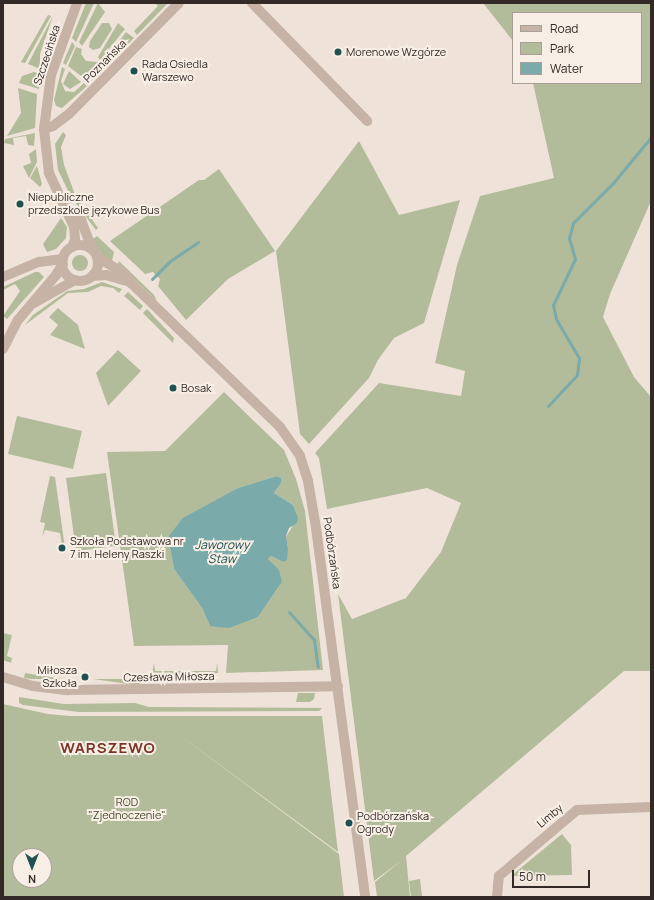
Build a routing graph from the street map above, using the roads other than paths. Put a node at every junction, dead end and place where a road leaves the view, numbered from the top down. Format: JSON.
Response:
{"nodes":[{"id":1,"x":77,"y":3,"type":"edge"},
{"id":2,"x":179,"y":3,"type":"edge"},
{"id":3,"x":252,"y":3,"type":"edge"},
{"id":4,"x":367,"y":121,"type":"dead end"},
{"id":5,"x":44,"y":129,"type":"junction"},
{"id":6,"x":65,"y":207,"type":"junction"},
{"id":7,"x":72,"y":247,"type":"junction"},
{"id":8,"x":95,"y":253,"type":"junction"},
{"id":9,"x":63,"y":262,"type":"junction"},
{"id":10,"x":92,"y":276,"type":"junction"},
{"id":11,"x":3,"y":277,"type":"edge"},
{"id":12,"x":75,"y":280,"type":"junction"},
{"id":13,"x":130,"y":282,"type":"junction"},
{"id":14,"x":32,"y":304,"type":"junction"},
{"id":15,"x":3,"y":349,"type":"edge"},
{"id":16,"x":3,"y":677,"type":"edge"},
{"id":17,"x":338,"y":686,"type":"junction"},
{"id":18,"x":651,"y":807,"type":"edge"},
{"id":19,"x":365,"y":897,"type":"edge"},
{"id":20,"x":497,"y":897,"type":"edge"}],
"edges":[{"from":1,"to":5,"type":"street","name":"Szczecińska"},
{"from":2,"to":5,"type":"street","name":"Poznańska"},
{"from":3,"to":4,"type":"street"},
{"from":5,"to":6,"type":"street","name":"Szczecińska"},
{"from":6,"to":7,"type":"street"},
{"from":6,"to":8,"type":"street"},
{"from":7,"to":8,"type":"street"},
{"from":7,"to":9,"type":"street"},
{"from":8,"to":10,"type":"street"},
{"from":8,"to":13,"type":"street","name":"Podbórzańska"},
{"from":9,"to":11,"type":"street"},
{"from":9,"to":12,"type":"street"},
{"from":9,"to":14,"type":"street"},
{"from":10,"to":12,"type":"street"},
{"from":10,"to":13,"type":"street","name":"Podbórzańska"},
{"from":12,"to":14,"type":"street"},
{"from":13,"to":17,"type":"street","name":"Podbórzańska"},
{"from":14,"to":15,"type":"street"},
{"from":16,"to":17,"type":"street","name":"Czesława Miłosza"},
{"from":17,"to":19,"type":"street","name":"Podbórzańska"},
{"from":18,"to":20,"type":"street","name":"Limby"}]}
